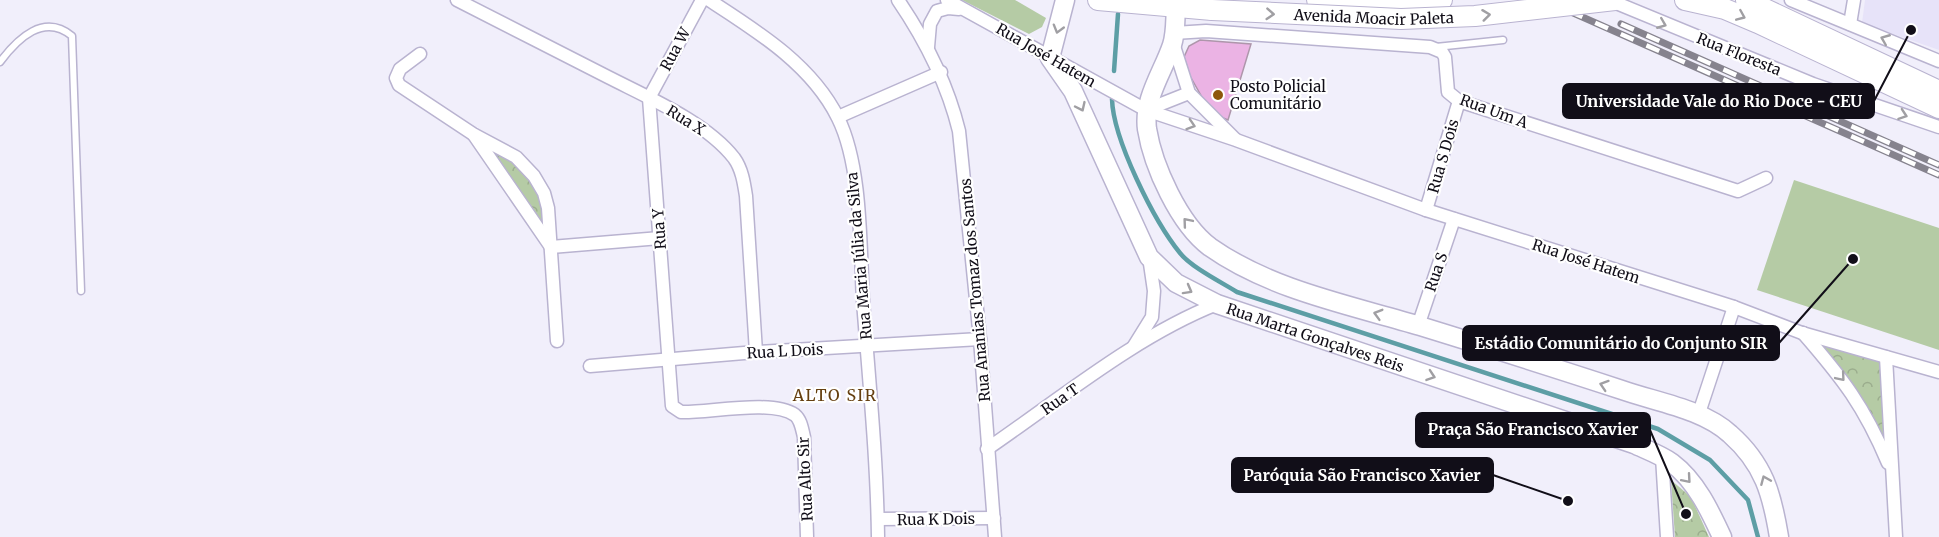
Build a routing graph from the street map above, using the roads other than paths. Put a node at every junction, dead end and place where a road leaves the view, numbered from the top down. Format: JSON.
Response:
{"nodes":[{"id":1,"x":457,"y":0,"type":"edge"},
{"id":2,"x":702,"y":0,"type":"edge"},
{"id":3,"x":709,"y":0,"type":"edge"},
{"id":4,"x":898,"y":0,"type":"edge"},
{"id":5,"x":947,"y":0,"type":"edge"},
{"id":6,"x":1065,"y":0,"type":"edge"},
{"id":7,"x":1098,"y":0,"type":"edge"},
{"id":8,"x":1317,"y":0,"type":"edge"},
{"id":9,"x":1442,"y":0,"type":"edge"},
{"id":10,"x":1608,"y":0,"type":"edge"},
{"id":11,"x":1615,"y":0,"type":"edge"},
{"id":12,"x":1685,"y":0,"type":"edge"},
{"id":13,"x":1746,"y":0,"type":"edge"},
{"id":14,"x":1791,"y":0,"type":"edge"},
{"id":15,"x":1854,"y":0,"type":"edge"},
{"id":16,"x":1176,"y":7,"type":"junction"},
{"id":17,"x":966,"y":9,"type":"junction"},
{"id":18,"x":1850,"y":24,"type":"junction"},
{"id":19,"x":1174,"y":38,"type":"junction"},
{"id":20,"x":1503,"y":40,"type":"dead end"},
{"id":21,"x":1430,"y":47,"type":"junction"},
{"id":22,"x":928,"y":48,"type":"junction"},
{"id":23,"x":420,"y":54,"type":"dead end"},
{"id":24,"x":1841,"y":54,"type":"junction"},
{"id":25,"x":1050,"y":58,"type":"junction"},
{"id":26,"x":1939,"y":61,"type":"edge"},
{"id":27,"x":0,"y":62,"type":"edge"},
{"id":28,"x":941,"y":72,"type":"junction"},
{"id":29,"x":1939,"y":91,"type":"edge"},
{"id":30,"x":1189,"y":93,"type":"junction"},
{"id":31,"x":649,"y":98,"type":"junction"},
{"id":32,"x":1459,"y":101,"type":"junction"},
{"id":33,"x":1939,"y":108,"type":"edge"},
{"id":34,"x":1146,"y":110,"type":"junction"},
{"id":35,"x":838,"y":117,"type":"junction"},
{"id":36,"x":1939,"y":127,"type":"edge"},
{"id":37,"x":473,"y":134,"type":"junction"},
{"id":38,"x":1236,"y":140,"type":"junction"},
{"id":39,"x":1766,"y":178,"type":"dead end"},
{"id":40,"x":1426,"y":210,"type":"junction"},
{"id":41,"x":1455,"y":219,"type":"junction"},
{"id":42,"x":660,"y":238,"type":"junction"},
{"id":43,"x":552,"y":247,"type":"junction"},
{"id":44,"x":1149,"y":257,"type":"junction"},
{"id":45,"x":81,"y":291,"type":"dead end"},
{"id":46,"x":1217,"y":304,"type":"junction"},
{"id":47,"x":1734,"y":307,"type":"junction"},
{"id":48,"x":1418,"y":326,"type":"junction"},
{"id":49,"x":1802,"y":333,"type":"junction"},
{"id":50,"x":980,"y":339,"type":"junction"},
{"id":51,"x":557,"y":341,"type":"dead end"},
{"id":52,"x":866,"y":346,"type":"junction"},
{"id":53,"x":1132,"y":350,"type":"junction"},
{"id":54,"x":756,"y":352,"type":"junction"},
{"id":55,"x":1886,"y":357,"type":"junction"},
{"id":56,"x":668,"y":360,"type":"junction"},
{"id":57,"x":590,"y":366,"type":"dead end"},
{"id":58,"x":1939,"y":372,"type":"edge"},
{"id":59,"x":1698,"y":416,"type":"junction"},
{"id":60,"x":987,"y":449,"type":"junction"},
{"id":61,"x":1662,"y":457,"type":"junction"},
{"id":62,"x":1893,"y":472,"type":"junction"},
{"id":63,"x":994,"y":518,"type":"junction"},
{"id":64,"x":878,"y":519,"type":"junction"},
{"id":65,"x":807,"y":537,"type":"edge"},
{"id":66,"x":878,"y":537,"type":"edge"},
{"id":67,"x":994,"y":537,"type":"edge"},
{"id":68,"x":1667,"y":537,"type":"edge"},
{"id":69,"x":1722,"y":537,"type":"edge"},
{"id":70,"x":1779,"y":537,"type":"edge"},
{"id":71,"x":1896,"y":537,"type":"edge"}],
"edges":[{"from":1,"to":31,"type":"street","name":"Rua X"},
{"from":2,"to":31,"type":"street","name":"Rua W"},
{"from":3,"to":35,"type":"street","name":"Rua Maria Júlia da Silva"},
{"from":4,"to":22,"type":"street","name":"Rua Ananias Tomaz dos Santos"},
{"from":5,"to":17,"type":"street","name":"Rua José Hatem"},
{"from":6,"to":25,"type":"street","one_way":true},
{"from":7,"to":16,"type":"main road","name":"Avenida Moacir Paleta"},
{"from":8,"to":9,"type":"main road","name":"Avenida Moacir Paleta"},
{"from":10,"to":36,"type":"street","name":"Rua Floresta","one_way":true},
{"from":16,"to":11,"type":"main road","name":"Avenida Moacir Paleta","one_way":true,"bridge":true},
{"from":12,"to":24,"type":"main road","one_way":true},
{"from":13,"to":24,"type":"main road"},
{"from":14,"to":18,"type":"street"},
{"from":15,"to":18,"type":"street"},
{"from":16,"to":19,"type":"street"},
{"from":17,"to":22,"type":"street"},
{"from":17,"to":25,"type":"street","name":"Rua José Hatem"},
{"from":26,"to":18,"type":"street","one_way":true},
{"from":19,"to":21,"type":"street"},
{"from":19,"to":30,"type":"street","name":"Rua José Hatem"},
{"from":19,"to":34,"type":"street"},
{"from":20,"to":21,"type":"lane"},
{"from":21,"to":32,"type":"street","name":"Rua Um A"},
{"from":22,"to":28,"type":"street","name":"Rua Ananias Tomaz dos Santos"},
{"from":23,"to":37,"type":"street"},
{"from":24,"to":29,"type":"main road"},
{"from":24,"to":33,"type":"main road"},
{"from":25,"to":34,"type":"street","name":"Rua José Hatem"},
{"from":25,"to":44,"type":"street","name":"Rua Marta Gonçalves Reis","one_way":true},
{"from":27,"to":45,"type":"lane"},
{"from":28,"to":35,"type":"street"},
{"from":28,"to":50,"type":"street","name":"Rua Ananias Tomaz dos Santos"},
{"from":30,"to":34,"type":"street"},
{"from":30,"to":38,"type":"street","name":"Rua José Hatem"},
{"from":31,"to":42,"type":"street","name":"Rua Y"},
{"from":31,"to":54,"type":"street","name":"Rua X"},
{"from":32,"to":39,"type":"street","name":"Rua Um A"},
{"from":32,"to":40,"type":"street","name":"Rua S Dois"},
{"from":34,"to":38,"type":"street","name":"Rua José Hatem","one_way":true},
{"from":48,"to":34,"type":"street","one_way":true},
{"from":35,"to":52,"type":"street","name":"Rua Maria Júlia da Silva"},
{"from":37,"to":43,"type":"street"},
{"from":37,"to":43,"type":"street"},
{"from":38,"to":40,"type":"street","name":"Rua José Hatem"},
{"from":40,"to":41,"type":"street","name":"Rua José Hatem"},
{"from":41,"to":47,"type":"street","name":"Rua José Hatem"},
{"from":41,"to":48,"type":"street","name":"Rua S"},
{"from":42,"to":43,"type":"street"},
{"from":42,"to":56,"type":"street","name":"Rua Y"},
{"from":43,"to":51,"type":"street"},
{"from":44,"to":46,"type":"street","name":"Rua Marta Gonçalves Reis","one_way":true},
{"from":44,"to":53,"type":"street","name":"Rua T"},
{"from":46,"to":53,"type":"street","name":"Rua T"},
{"from":46,"to":61,"type":"street","name":"Rua Marta Gonçalves Reis","one_way":true},
{"from":47,"to":49,"type":"street","name":"Rua José Hatem"},
{"from":47,"to":59,"type":"street"},
{"from":59,"to":48,"type":"street","one_way":true},
{"from":49,"to":55,"type":"street","name":"Rua José Hatem"},
{"from":49,"to":62,"type":"street","one_way":true},
{"from":50,"to":52,"type":"street","name":"Rua L Dois"},
{"from":50,"to":60,"type":"street","name":"Rua Ananias Tomaz dos Santos"},
{"from":52,"to":54,"type":"street","name":"Rua L Dois"},
{"from":52,"to":64,"type":"street","name":"Rua Maria Júlia da Silva"},
{"from":53,"to":60,"type":"street","name":"Rua T"},
{"from":54,"to":56,"type":"street","name":"Rua L Dois"},
{"from":55,"to":58,"type":"street","name":"Rua José Hatem"},
{"from":55,"to":62,"type":"street"},
{"from":56,"to":57,"type":"street","name":"Rua L Dois"},
{"from":56,"to":65,"type":"street","name":"Rua Alto Sir"},
{"from":70,"to":59,"type":"street","one_way":true},
{"from":60,"to":63,"type":"street","name":"Rua Ananias Tomaz dos Santos"},
{"from":61,"to":68,"type":"street"},
{"from":61,"to":69,"type":"street","name":"Rua Marta Gonçalves Reis","one_way":true},
{"from":62,"to":71,"type":"street"},
{"from":63,"to":64,"type":"street","name":"Rua K Dois"},
{"from":63,"to":67,"type":"street","name":"Rua Ananias Tomaz dos Santos"},
{"from":64,"to":66,"type":"street","name":"Rua Maria Júlia da Silva"}]}
